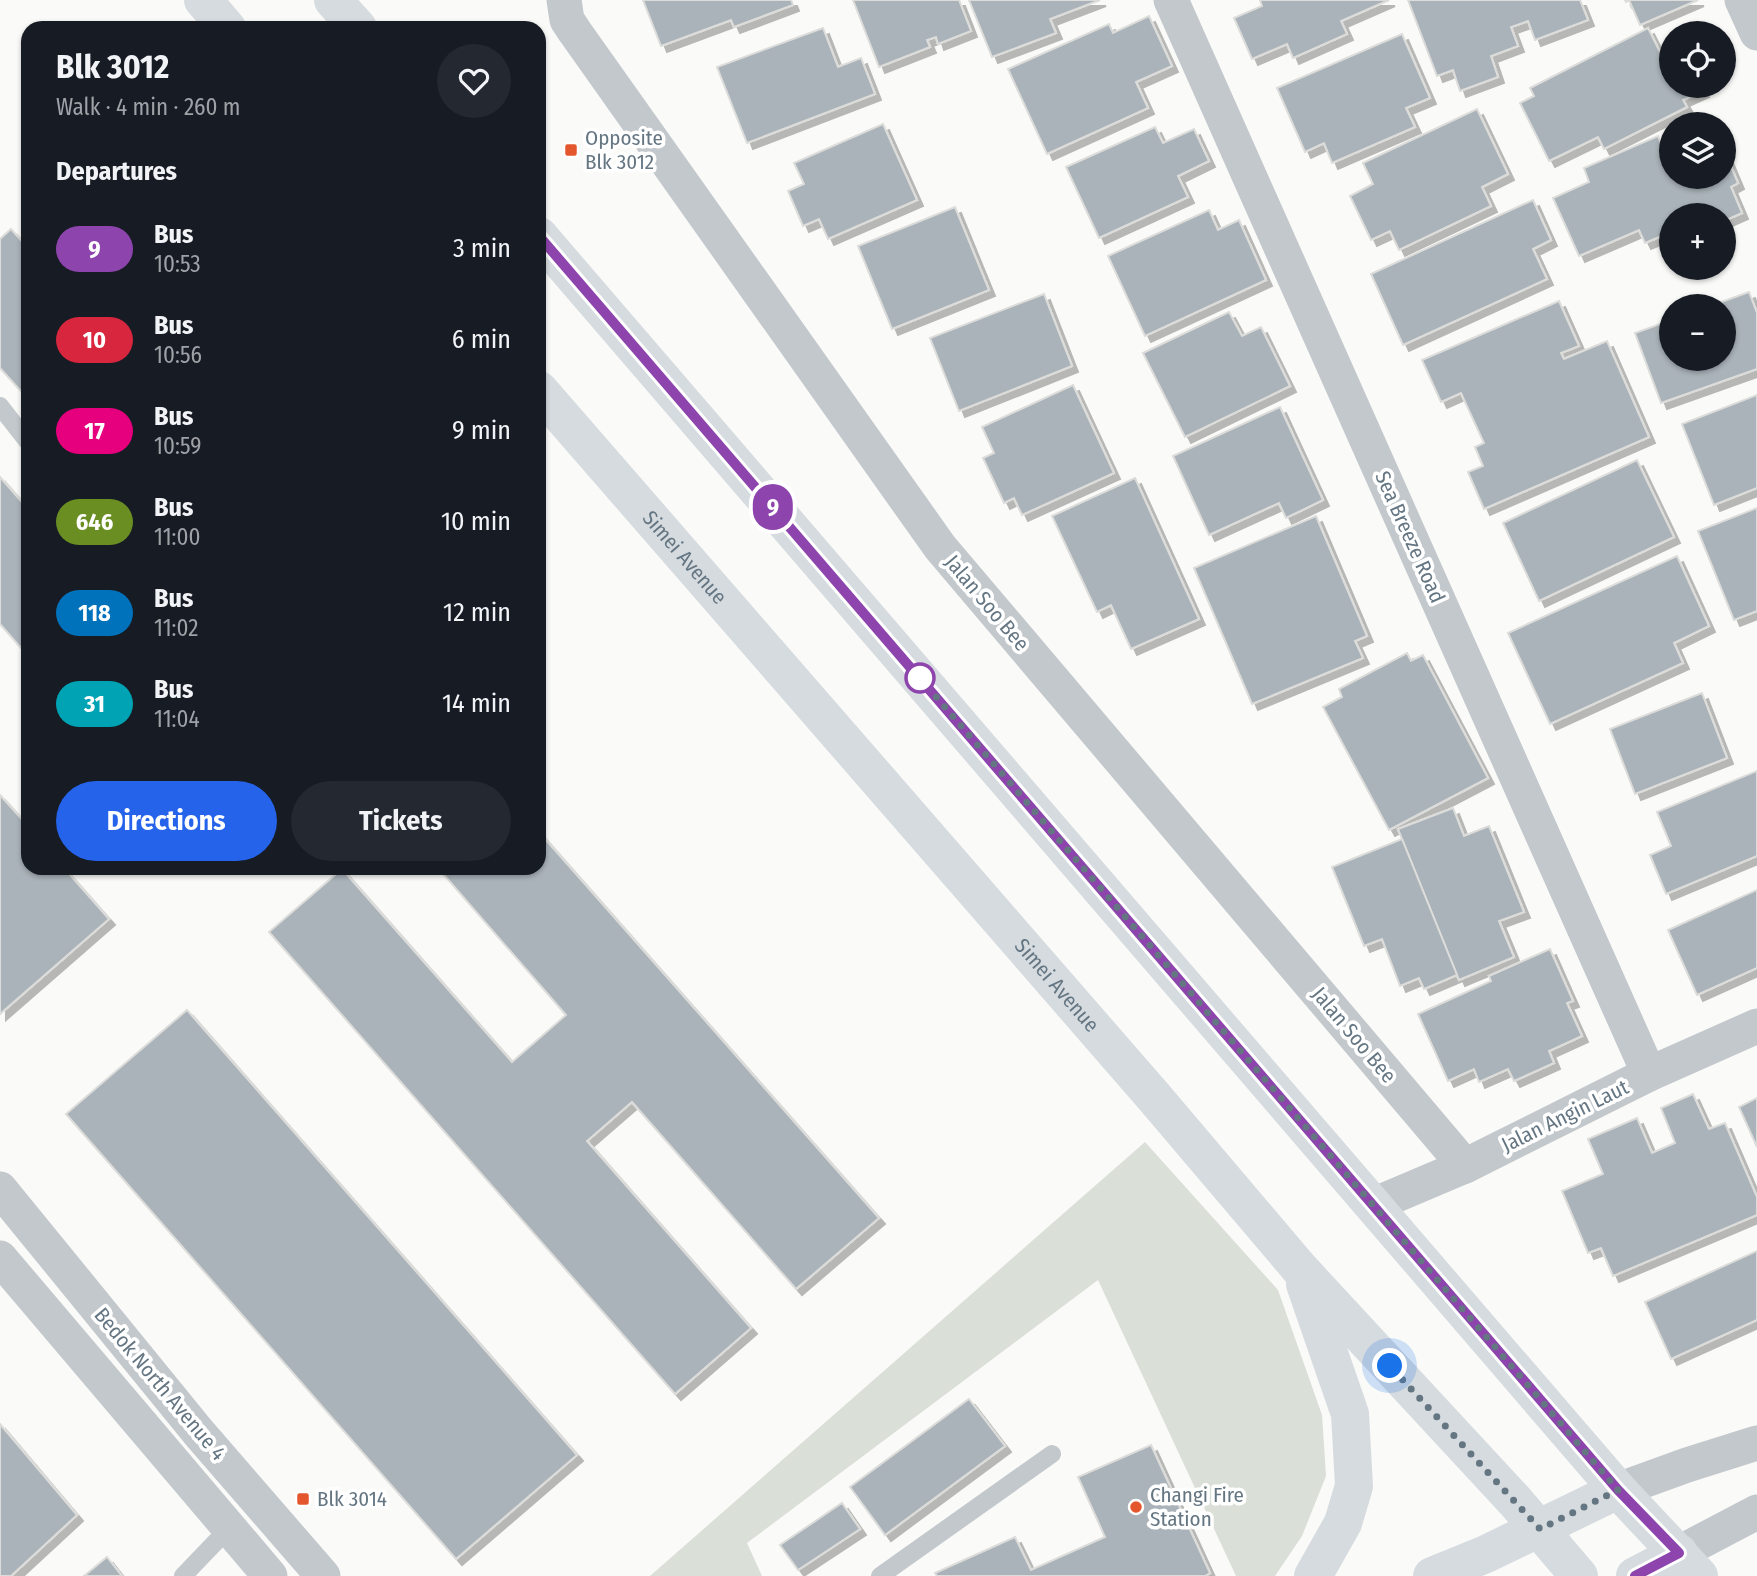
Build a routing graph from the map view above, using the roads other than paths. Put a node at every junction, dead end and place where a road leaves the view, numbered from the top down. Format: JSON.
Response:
{"nodes":[{"id":1,"x":203,"y":0,"type":"edge"},
{"id":2,"x":333,"y":0,"type":"edge"},
{"id":3,"x":564,"y":0,"type":"edge"},
{"id":4,"x":1171,"y":0,"type":"edge"},
{"id":5,"x":1742,"y":0,"type":"edge"},
{"id":6,"x":221,"y":21,"type":"edge"},
{"id":7,"x":352,"y":21,"type":"edge"},
{"id":8,"x":1757,"y":33,"type":"edge"},
{"id":9,"x":546,"y":244,"type":"edge"},
{"id":10,"x":546,"y":398,"type":"edge"},
{"id":11,"x":0,"y":406,"type":"edge"},
{"id":12,"x":21,"y":433,"type":"edge"},
{"id":13,"x":1757,"y":1026,"type":"edge"},
{"id":14,"x":1649,"y":1074,"type":"junction"},
{"id":15,"x":1465,"y":1166,"type":"junction"},
{"id":16,"x":0,"y":1189,"type":"edge"},
{"id":17,"x":1373,"y":1205,"type":"junction"},
{"id":18,"x":0,"y":1258,"type":"edge"},
{"id":19,"x":1300,"y":1269,"type":"junction"},
{"id":20,"x":1757,"y":1443,"type":"edge"},
{"id":21,"x":1052,"y":1454,"type":"dead end"},
{"id":22,"x":1618,"y":1490,"type":"junction"},
{"id":23,"x":1757,"y":1512,"type":"edge"},
{"id":24,"x":229,"y":1528,"type":"junction"},
{"id":25,"x":1540,"y":1529,"type":"junction"},
{"id":26,"x":1689,"y":1564,"type":"edge"},
{"id":27,"x":183,"y":1576,"type":"edge"},
{"id":28,"x":270,"y":1576,"type":"edge"},
{"id":29,"x":323,"y":1576,"type":"edge"},
{"id":30,"x":880,"y":1576,"type":"edge"},
{"id":31,"x":1313,"y":1576,"type":"edge"},
{"id":32,"x":1432,"y":1576,"type":"edge"},
{"id":33,"x":1579,"y":1576,"type":"edge"},
{"id":34,"x":1635,"y":1576,"type":"edge"}],
"edges":[{"from":1,"to":6,"type":"main road"},
{"from":2,"to":7,"type":"main road"},
{"from":3,"to":15,"type":"street","name":"Jalan Soo Bee"},
{"from":4,"to":14,"type":"street","name":"Sea Breeze Road"},
{"from":5,"to":8,"type":"street"},
{"from":9,"to":17,"type":"main road"},
{"from":10,"to":19,"type":"main road","name":"Simei Avenue"},
{"from":11,"to":12,"type":"lane"},
{"from":13,"to":14,"type":"street","name":"Jalan Angin Laut"},
{"from":14,"to":15,"type":"street","name":"Jalan Angin Laut"},
{"from":15,"to":17,"type":"street","name":"Jalan Angin Laut"},
{"from":16,"to":29,"type":"street","name":"Bedok North Avenue 4"},
{"from":17,"to":22,"type":"main road"},
{"from":18,"to":24,"type":"street","name":"Bedok North Avenue 4"},
{"from":19,"to":25,"type":"main road","name":"Simei Avenue"},
{"from":19,"to":31,"type":"main road"},
{"from":20,"to":22,"type":"street"},
{"from":21,"to":30,"type":"lane"},
{"from":22,"to":25,"type":"main road"},
{"from":22,"to":26,"type":"main road"},
{"from":23,"to":26,"type":"street"},
{"from":24,"to":27,"type":"lane"},
{"from":24,"to":28,"type":"street","name":"Bedok North Avenue 4"},
{"from":25,"to":32,"type":"main road"},
{"from":25,"to":33,"type":"main road","name":"Simei Avenue"},
{"from":26,"to":34,"type":"main road"}]}
